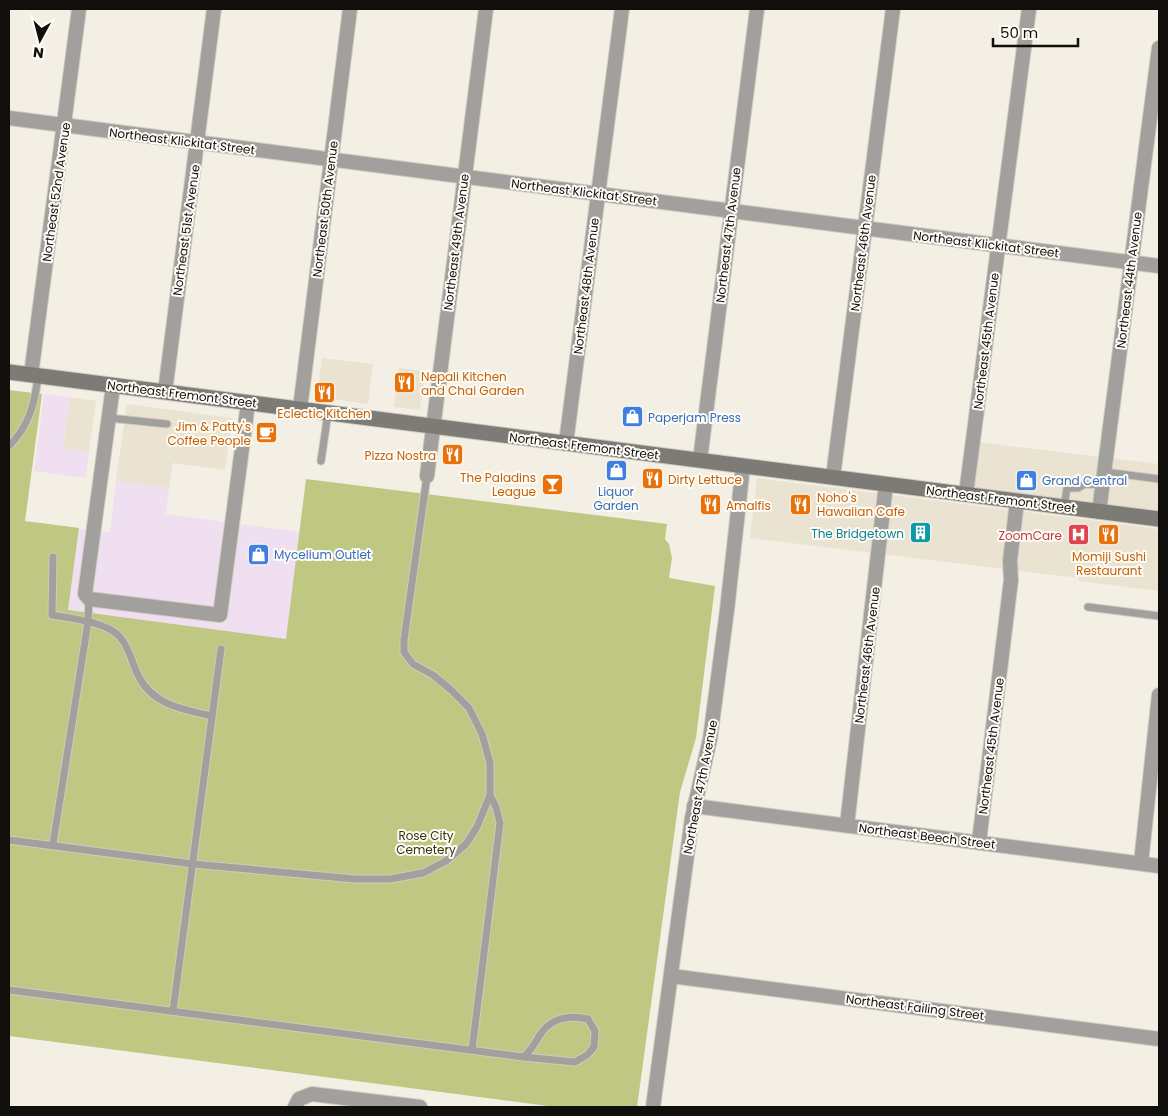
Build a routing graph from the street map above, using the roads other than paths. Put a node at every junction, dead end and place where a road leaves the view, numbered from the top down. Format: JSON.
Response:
{"nodes":[{"id":1,"x":80,"y":9,"type":"edge"},
{"id":2,"x":214,"y":9,"type":"edge"},
{"id":3,"x":350,"y":9,"type":"edge"},
{"id":4,"x":486,"y":9,"type":"edge"},
{"id":5,"x":622,"y":9,"type":"edge"},
{"id":6,"x":757,"y":9,"type":"edge"},
{"id":7,"x":892,"y":9,"type":"edge"},
{"id":8,"x":1029,"y":9,"type":"edge"},
{"id":9,"x":1159,"y":48,"type":"edge"},
{"id":10,"x":9,"y":118,"type":"edge"},
{"id":11,"x":64,"y":126,"type":"junction"},
{"id":12,"x":197,"y":143,"type":"junction"},
{"id":13,"x":331,"y":160,"type":"junction"},
{"id":14,"x":464,"y":177,"type":"junction"},
{"id":15,"x":598,"y":194,"type":"junction"},
{"id":16,"x":731,"y":211,"type":"junction"},
{"id":17,"x":865,"y":228,"type":"junction"},
{"id":18,"x":998,"y":246,"type":"junction"},
{"id":19,"x":1132,"y":263,"type":"junction"},
{"id":20,"x":1159,"y":266,"type":"edge"},
{"id":21,"x":9,"y":372,"type":"edge"},
{"id":22,"x":35,"y":375,"type":"junction"},
{"id":23,"x":113,"y":386,"type":"junction"},
{"id":24,"x":165,"y":392,"type":"junction"},
{"id":25,"x":248,"y":403,"type":"junction"},
{"id":26,"x":300,"y":409,"type":"junction"},
{"id":27,"x":328,"y":413,"type":"junction"},
{"id":28,"x":109,"y":418,"type":"junction"},
{"id":29,"x":167,"y":424,"type":"dead end"},
{"id":30,"x":433,"y":426,"type":"junction"},
{"id":31,"x":9,"y":437,"type":"edge"},
{"id":32,"x":17,"y":438,"type":"junction"},
{"id":33,"x":566,"y":443,"type":"junction"},
{"id":34,"x":9,"y":446,"type":"edge"},
{"id":35,"x":700,"y":460,"type":"junction"},
{"id":36,"x":321,"y":461,"type":"dead end"},
{"id":37,"x":743,"y":466,"type":"junction"},
{"id":38,"x":427,"y":476,"type":"joint"},
{"id":39,"x":833,"y":477,"type":"junction"},
{"id":40,"x":1104,"y":479,"type":"junction"},
{"id":41,"x":1159,"y":480,"type":"edge"},
{"id":42,"x":886,"y":484,"type":"junction"},
{"id":43,"x":966,"y":494,"type":"junction"},
{"id":44,"x":1017,"y":501,"type":"junction"},
{"id":45,"x":1064,"y":507,"type":"junction"},
{"id":46,"x":1100,"y":512,"type":"junction"},
{"id":47,"x":1159,"y":519,"type":"edge"},
{"id":48,"x":52,"y":558,"type":"dead end"},
{"id":49,"x":87,"y":596,"type":"junction"},
{"id":50,"x":1088,"y":606,"type":"dead end"},
{"id":51,"x":1159,"y":616,"type":"edge"},
{"id":52,"x":88,"y":622,"type":"junction"},
{"id":53,"x":221,"y":649,"type":"dead end"},
{"id":54,"x":1159,"y":695,"type":"edge"},
{"id":55,"x":212,"y":716,"type":"junction"},
{"id":56,"x":490,"y":795,"type":"junction"},
{"id":57,"x":694,"y":806,"type":"junction"},
{"id":58,"x":847,"y":825,"type":"junction"},
{"id":59,"x":9,"y":840,"type":"edge"},
{"id":60,"x":979,"y":842,"type":"junction"},
{"id":61,"x":53,"y":844,"type":"junction"},
{"id":62,"x":1141,"y":863,"type":"junction"},
{"id":63,"x":193,"y":864,"type":"junction"},
{"id":64,"x":1159,"y":866,"type":"edge"},
{"id":65,"x":671,"y":976,"type":"junction"},
{"id":66,"x":9,"y":990,"type":"edge"},
{"id":67,"x":173,"y":1011,"type":"junction"},
{"id":68,"x":1159,"y":1039,"type":"edge"},
{"id":69,"x":472,"y":1050,"type":"junction"},
{"id":70,"x":523,"y":1057,"type":"junction"},
{"id":71,"x":297,"y":1103,"type":"edge"},
{"id":72,"x":420,"y":1107,"type":"edge"},
{"id":73,"x":653,"y":1107,"type":"edge"}],
"edges":[{"from":1,"to":11,"type":"street","name":"Northeast 52nd Avenue"},
{"from":2,"to":12,"type":"street","name":"Northeast 51st Avenue"},
{"from":3,"to":13,"type":"street","name":"Northeast 50th Avenue"},
{"from":4,"to":14,"type":"street","name":"Northeast 49th Avenue"},
{"from":5,"to":15,"type":"street","name":"Northeast 48th Avenue"},
{"from":6,"to":16,"type":"street","name":"Northeast 47th Avenue"},
{"from":7,"to":17,"type":"street","name":"Northeast 46th Avenue"},
{"from":8,"to":18,"type":"street","name":"Northeast 45th Avenue"},
{"from":9,"to":19,"type":"street","name":"Northeast 44th Avenue"},
{"from":10,"to":11,"type":"street","name":"Northeast Klickitat Street"},
{"from":11,"to":12,"type":"street","name":"Northeast Klickitat Street"},
{"from":11,"to":22,"type":"street","name":"Northeast 52nd Avenue"},
{"from":12,"to":13,"type":"street","name":"Northeast Klickitat Street"},
{"from":12,"to":24,"type":"street","name":"Northeast 51st Avenue"},
{"from":13,"to":14,"type":"street","name":"Northeast Klickitat Street"},
{"from":13,"to":26,"type":"street","name":"Northeast 50th Avenue"},
{"from":14,"to":15,"type":"street","name":"Northeast Klickitat Street"},
{"from":14,"to":30,"type":"street","name":"Northeast 49th Avenue"},
{"from":15,"to":16,"type":"street","name":"Northeast Klickitat Street"},
{"from":15,"to":33,"type":"street","name":"Northeast 48th Avenue"},
{"from":16,"to":17,"type":"street","name":"Northeast Klickitat Street"},
{"from":16,"to":35,"type":"street","name":"Northeast 47th Avenue"},
{"from":17,"to":18,"type":"street","name":"Northeast Klickitat Street"},
{"from":17,"to":39,"type":"street","name":"Northeast 46th Avenue"},
{"from":18,"to":19,"type":"street","name":"Northeast Klickitat Street"},
{"from":18,"to":43,"type":"street","name":"Northeast 45th Avenue"},
{"from":19,"to":20,"type":"street","name":"Northeast Klickitat Street"},
{"from":19,"to":40,"type":"street","name":"Northeast 44th Avenue"},
{"from":21,"to":22,"type":"main road","name":"Northeast Fremont Street"},
{"from":22,"to":23,"type":"main road","name":"Northeast Fremont Street"},
{"from":22,"to":32,"type":"lane"},
{"from":23,"to":24,"type":"main road","name":"Northeast Fremont Street"},
{"from":23,"to":28,"type":"street"},
{"from":24,"to":25,"type":"main road","name":"Northeast Fremont Street"},
{"from":25,"to":26,"type":"main road","name":"Northeast Fremont Street"},
{"from":25,"to":49,"type":"street"},
{"from":26,"to":27,"type":"main road","name":"Northeast Fremont Street"},
{"from":27,"to":30,"type":"main road","name":"Northeast Fremont Street"},
{"from":27,"to":36,"type":"lane"},
{"from":28,"to":29,"type":"lane"},
{"from":28,"to":49,"type":"street"},
{"from":30,"to":33,"type":"main road","name":"Northeast Fremont Street"},
{"from":30,"to":38,"type":"street","name":"Northeast 49th Avenue"},
{"from":31,"to":32,"type":"lane"},
{"from":32,"to":34,"type":"lane"},
{"from":33,"to":35,"type":"main road","name":"Northeast Fremont Street"},
{"from":35,"to":37,"type":"main road","name":"Northeast Fremont Street"},
{"from":37,"to":39,"type":"main road","name":"Northeast Fremont Street"},
{"from":37,"to":57,"type":"street","name":"Northeast 47th Avenue"},
{"from":38,"to":56,"type":"lane"},
{"from":39,"to":42,"type":"main road","name":"Northeast Fremont Street"},
{"from":40,"to":41,"type":"lane"},
{"from":40,"to":45,"type":"lane"},
{"from":40,"to":46,"type":"street","name":"Northeast 44th Avenue"},
{"from":42,"to":43,"type":"main road","name":"Northeast Fremont Street"},
{"from":42,"to":58,"type":"street","name":"Northeast 46th Avenue"},
{"from":43,"to":44,"type":"main road","name":"Northeast Fremont Street"},
{"from":44,"to":45,"type":"main road","name":"Northeast Fremont Street"},
{"from":44,"to":60,"type":"street","name":"Northeast 45th Avenue"},
{"from":45,"to":46,"type":"main road","name":"Northeast Fremont Street"},
{"from":46,"to":47,"type":"main road","name":"Northeast Fremont Street"},
{"from":48,"to":52,"type":"lane"},
{"from":49,"to":52,"type":"lane"},
{"from":50,"to":51,"type":"lane"},
{"from":52,"to":55,"type":"lane"},
{"from":52,"to":61,"type":"lane"},
{"from":53,"to":55,"type":"lane"},
{"from":54,"to":62,"type":"street"},
{"from":55,"to":63,"type":"lane"},
{"from":56,"to":63,"type":"lane"},
{"from":56,"to":69,"type":"lane"},
{"from":57,"to":58,"type":"street","name":"Northeast Beech Street"},
{"from":57,"to":65,"type":"street","name":"Northeast 47th Avenue"},
{"from":58,"to":60,"type":"street","name":"Northeast Beech Street"},
{"from":59,"to":61,"type":"lane"},
{"from":60,"to":62,"type":"street","name":"Northeast Beech Street"},
{"from":61,"to":63,"type":"lane"},
{"from":62,"to":64,"type":"street","name":"Northeast Beech Street"},
{"from":63,"to":67,"type":"lane"},
{"from":65,"to":68,"type":"street","name":"Northeast Failing Street"},
{"from":65,"to":73,"type":"street","name":"Northeast 47th Avenue"},
{"from":66,"to":67,"type":"lane"},
{"from":67,"to":69,"type":"lane"},
{"from":69,"to":70,"type":"lane"},
{"from":70,"to":70,"type":"lane"},
{"from":71,"to":72,"type":"street"}]}
